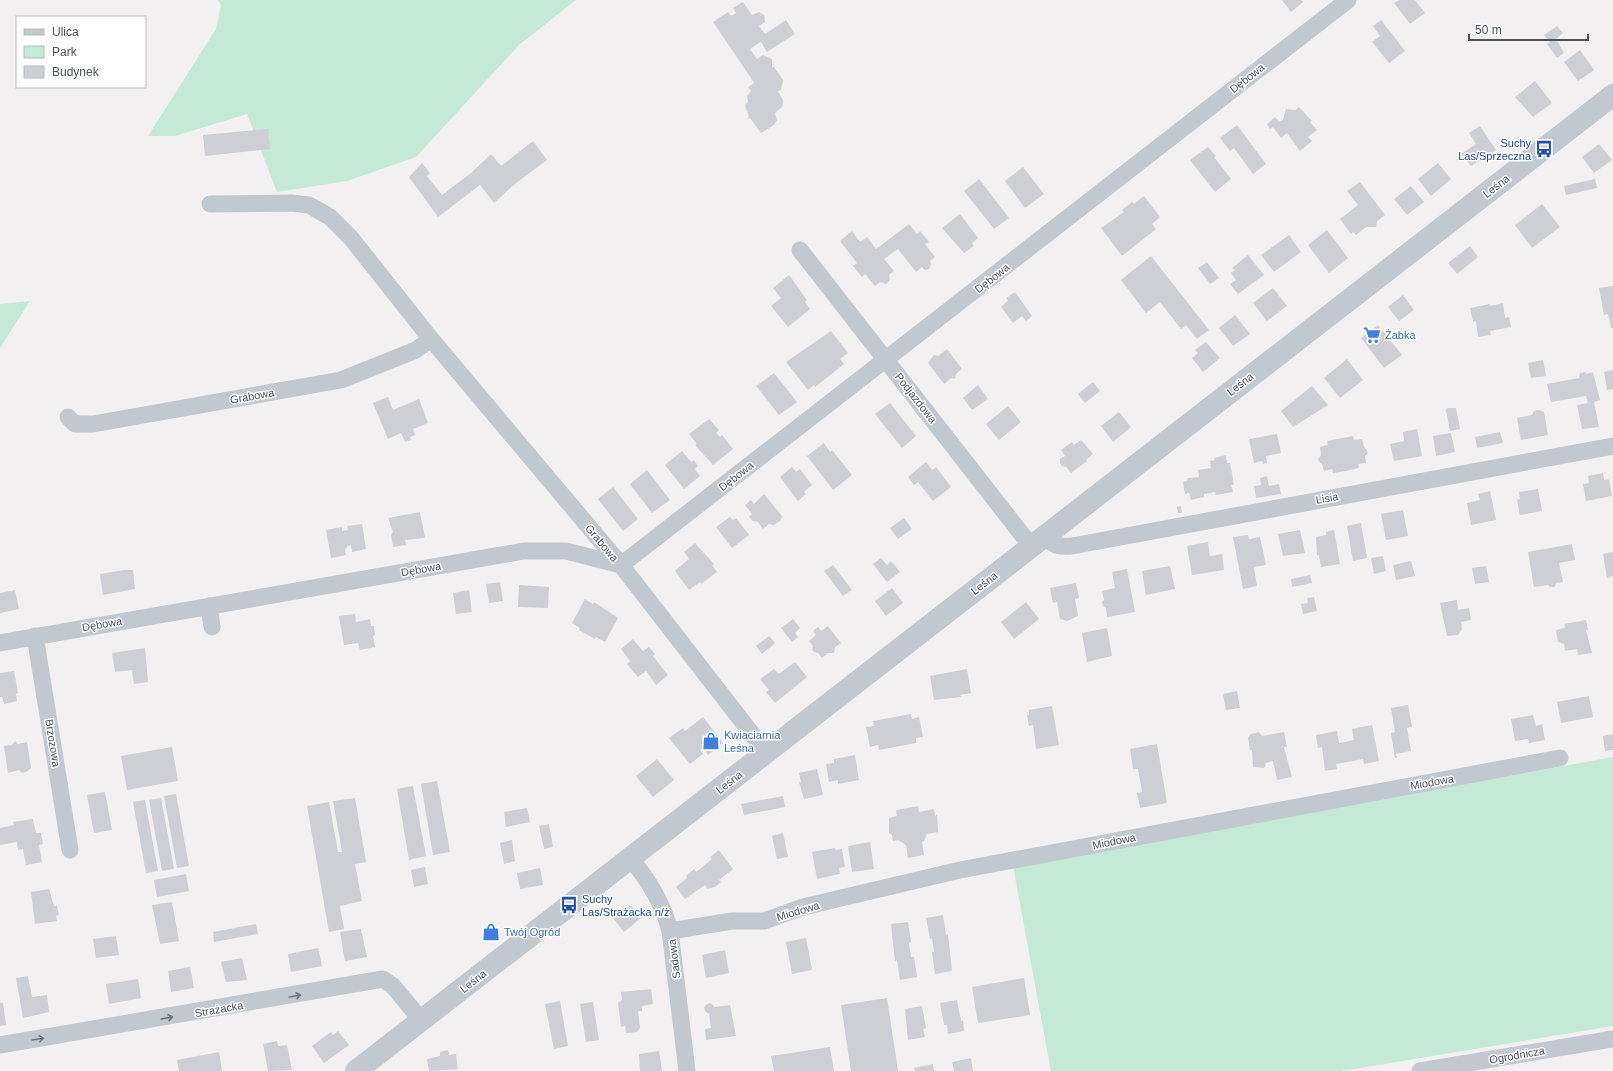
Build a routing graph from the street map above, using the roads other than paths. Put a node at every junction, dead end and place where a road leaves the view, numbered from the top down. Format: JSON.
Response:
{"nodes":[{"id":1,"x":1348,"y":0,"type":"edge"},
{"id":2,"x":1613,"y":95,"type":"edge"},
{"id":3,"x":210,"y":204,"type":"dead end"},
{"id":4,"x":800,"y":250,"type":"dead end"},
{"id":5,"x":431,"y":339,"type":"junction"},
{"id":6,"x":886,"y":360,"type":"junction"},
{"id":7,"x":68,"y":417,"type":"dead end"},
{"id":8,"x":1613,"y":446,"type":"edge"},
{"id":9,"x":1038,"y":541,"type":"junction"},
{"id":10,"x":621,"y":565,"type":"junction"},
{"id":11,"x":209,"y":606,"type":"junction"},
{"id":12,"x":212,"y":627,"type":"dead end"},
{"id":13,"x":35,"y":636,"type":"junction"},
{"id":14,"x":0,"y":643,"type":"edge"},
{"id":15,"x":766,"y":752,"type":"junction"},
{"id":16,"x":1560,"y":758,"type":"dead end"},
{"id":17,"x":70,"y":850,"type":"dead end"},
{"id":18,"x":630,"y":858,"type":"junction"},
{"id":19,"x":670,"y":931,"type":"junction"},
{"id":20,"x":421,"y":1020,"type":"junction"},
{"id":21,"x":1613,"y":1038,"type":"edge"},
{"id":22,"x":0,"y":1046,"type":"edge"},
{"id":23,"x":356,"y":1071,"type":"edge"},
{"id":24,"x":687,"y":1071,"type":"edge"},
{"id":25,"x":1420,"y":1071,"type":"edge"}],
"edges":[{"from":1,"to":6,"type":"street","name":"Dębowa"},
{"from":2,"to":9,"type":"street","name":"Leśna"},
{"from":3,"to":5,"type":"street","name":"Grabowa"},
{"from":4,"to":6,"type":"street","name":"Podjazdowa"},
{"from":5,"to":7,"type":"street","name":"Grabowa"},
{"from":5,"to":10,"type":"street","name":"Grabowa"},
{"from":6,"to":9,"type":"street","name":"Podjazdowa"},
{"from":6,"to":10,"type":"street","name":"Dębowa"},
{"from":8,"to":9,"type":"street","name":"Lisia"},
{"from":9,"to":15,"type":"street","name":"Leśna"},
{"from":10,"to":11,"type":"street","name":"Dębowa"},
{"from":10,"to":15,"type":"street","name":"Grabowa"},
{"from":11,"to":12,"type":"street"},
{"from":11,"to":13,"type":"street","name":"Dębowa"},
{"from":13,"to":14,"type":"street","name":"Dębowa"},
{"from":13,"to":17,"type":"street","name":"Brzozowa"},
{"from":15,"to":18,"type":"street","name":"Leśna"},
{"from":16,"to":19,"type":"street","name":"Miodowa"},
{"from":18,"to":19,"type":"street","name":"Sadowa"},
{"from":18,"to":20,"type":"street","name":"Leśna"},
{"from":19,"to":24,"type":"street","name":"Sadowa"},
{"from":22,"to":20,"type":"street","name":"Strażacka","one_way":true},
{"from":20,"to":23,"type":"street","name":"Leśna"},
{"from":21,"to":25,"type":"street","name":"Ogrodnicza"}]}
